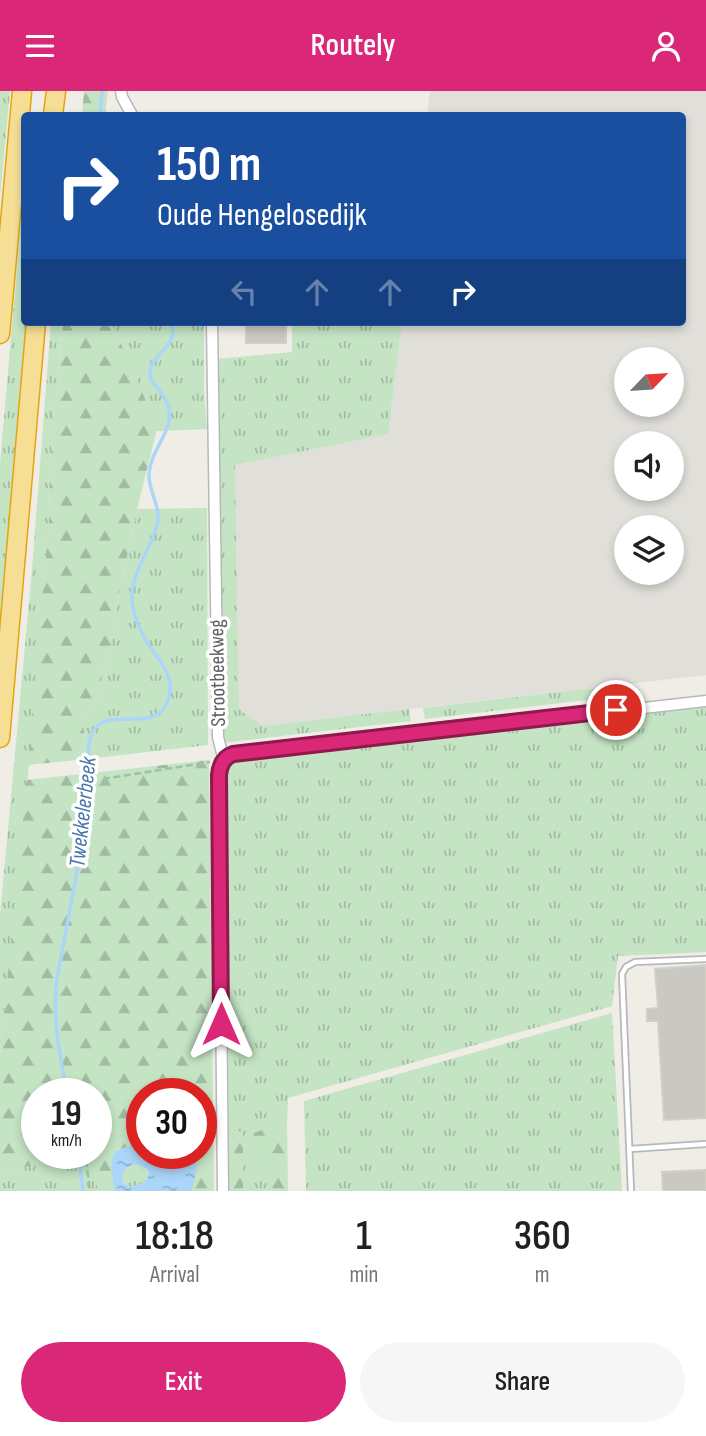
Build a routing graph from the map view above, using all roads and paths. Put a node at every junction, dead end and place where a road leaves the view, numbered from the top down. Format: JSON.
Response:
{"nodes":[{"id":1,"x":22,"y":91,"type":"edge"},
{"id":2,"x":56,"y":91,"type":"edge"},
{"id":3,"x":121,"y":91,"type":"edge"},
{"id":4,"x":53,"y":112,"type":"edge"},
{"id":5,"x":130,"y":112,"type":"edge"},
{"id":6,"x":36,"y":326,"type":"edge"},
{"id":7,"x":212,"y":326,"type":"edge"},
{"id":8,"x":0,"y":334,"type":"edge"},
{"id":9,"x":706,"y":701,"type":"edge"},
{"id":10,"x":0,"y":738,"type":"edge"},
{"id":11,"x":224,"y":761,"type":"junction"},
{"id":12,"x":103,"y":779,"type":"dead end"},
{"id":13,"x":706,"y":959,"type":"edge"},
{"id":14,"x":706,"y":1144,"type":"edge"},
{"id":15,"x":630,"y":1149,"type":"junction"},
{"id":16,"x":87,"y":1169,"type":"edge"},
{"id":17,"x":90,"y":1191,"type":"edge"},
{"id":18,"x":223,"y":1191,"type":"edge"},
{"id":19,"x":631,"y":1191,"type":"edge"}],
"edges":[{"from":1,"to":8,"type":"highway"},
{"from":2,"to":4,"type":"highway"},
{"from":3,"to":5,"type":"street"},
{"from":6,"to":10,"type":"highway"},
{"from":7,"to":11,"type":"street","name":"Strootbeekweg"},
{"from":9,"to":11,"type":"street"},
{"from":11,"to":12,"type":"path"},
{"from":11,"to":18,"type":"street","name":"Strootbeekweg"},
{"from":13,"to":15,"type":"lane"},
{"from":14,"to":15,"type":"lane"},
{"from":15,"to":19,"type":"lane"},
{"from":16,"to":17,"type":"path"}]}
